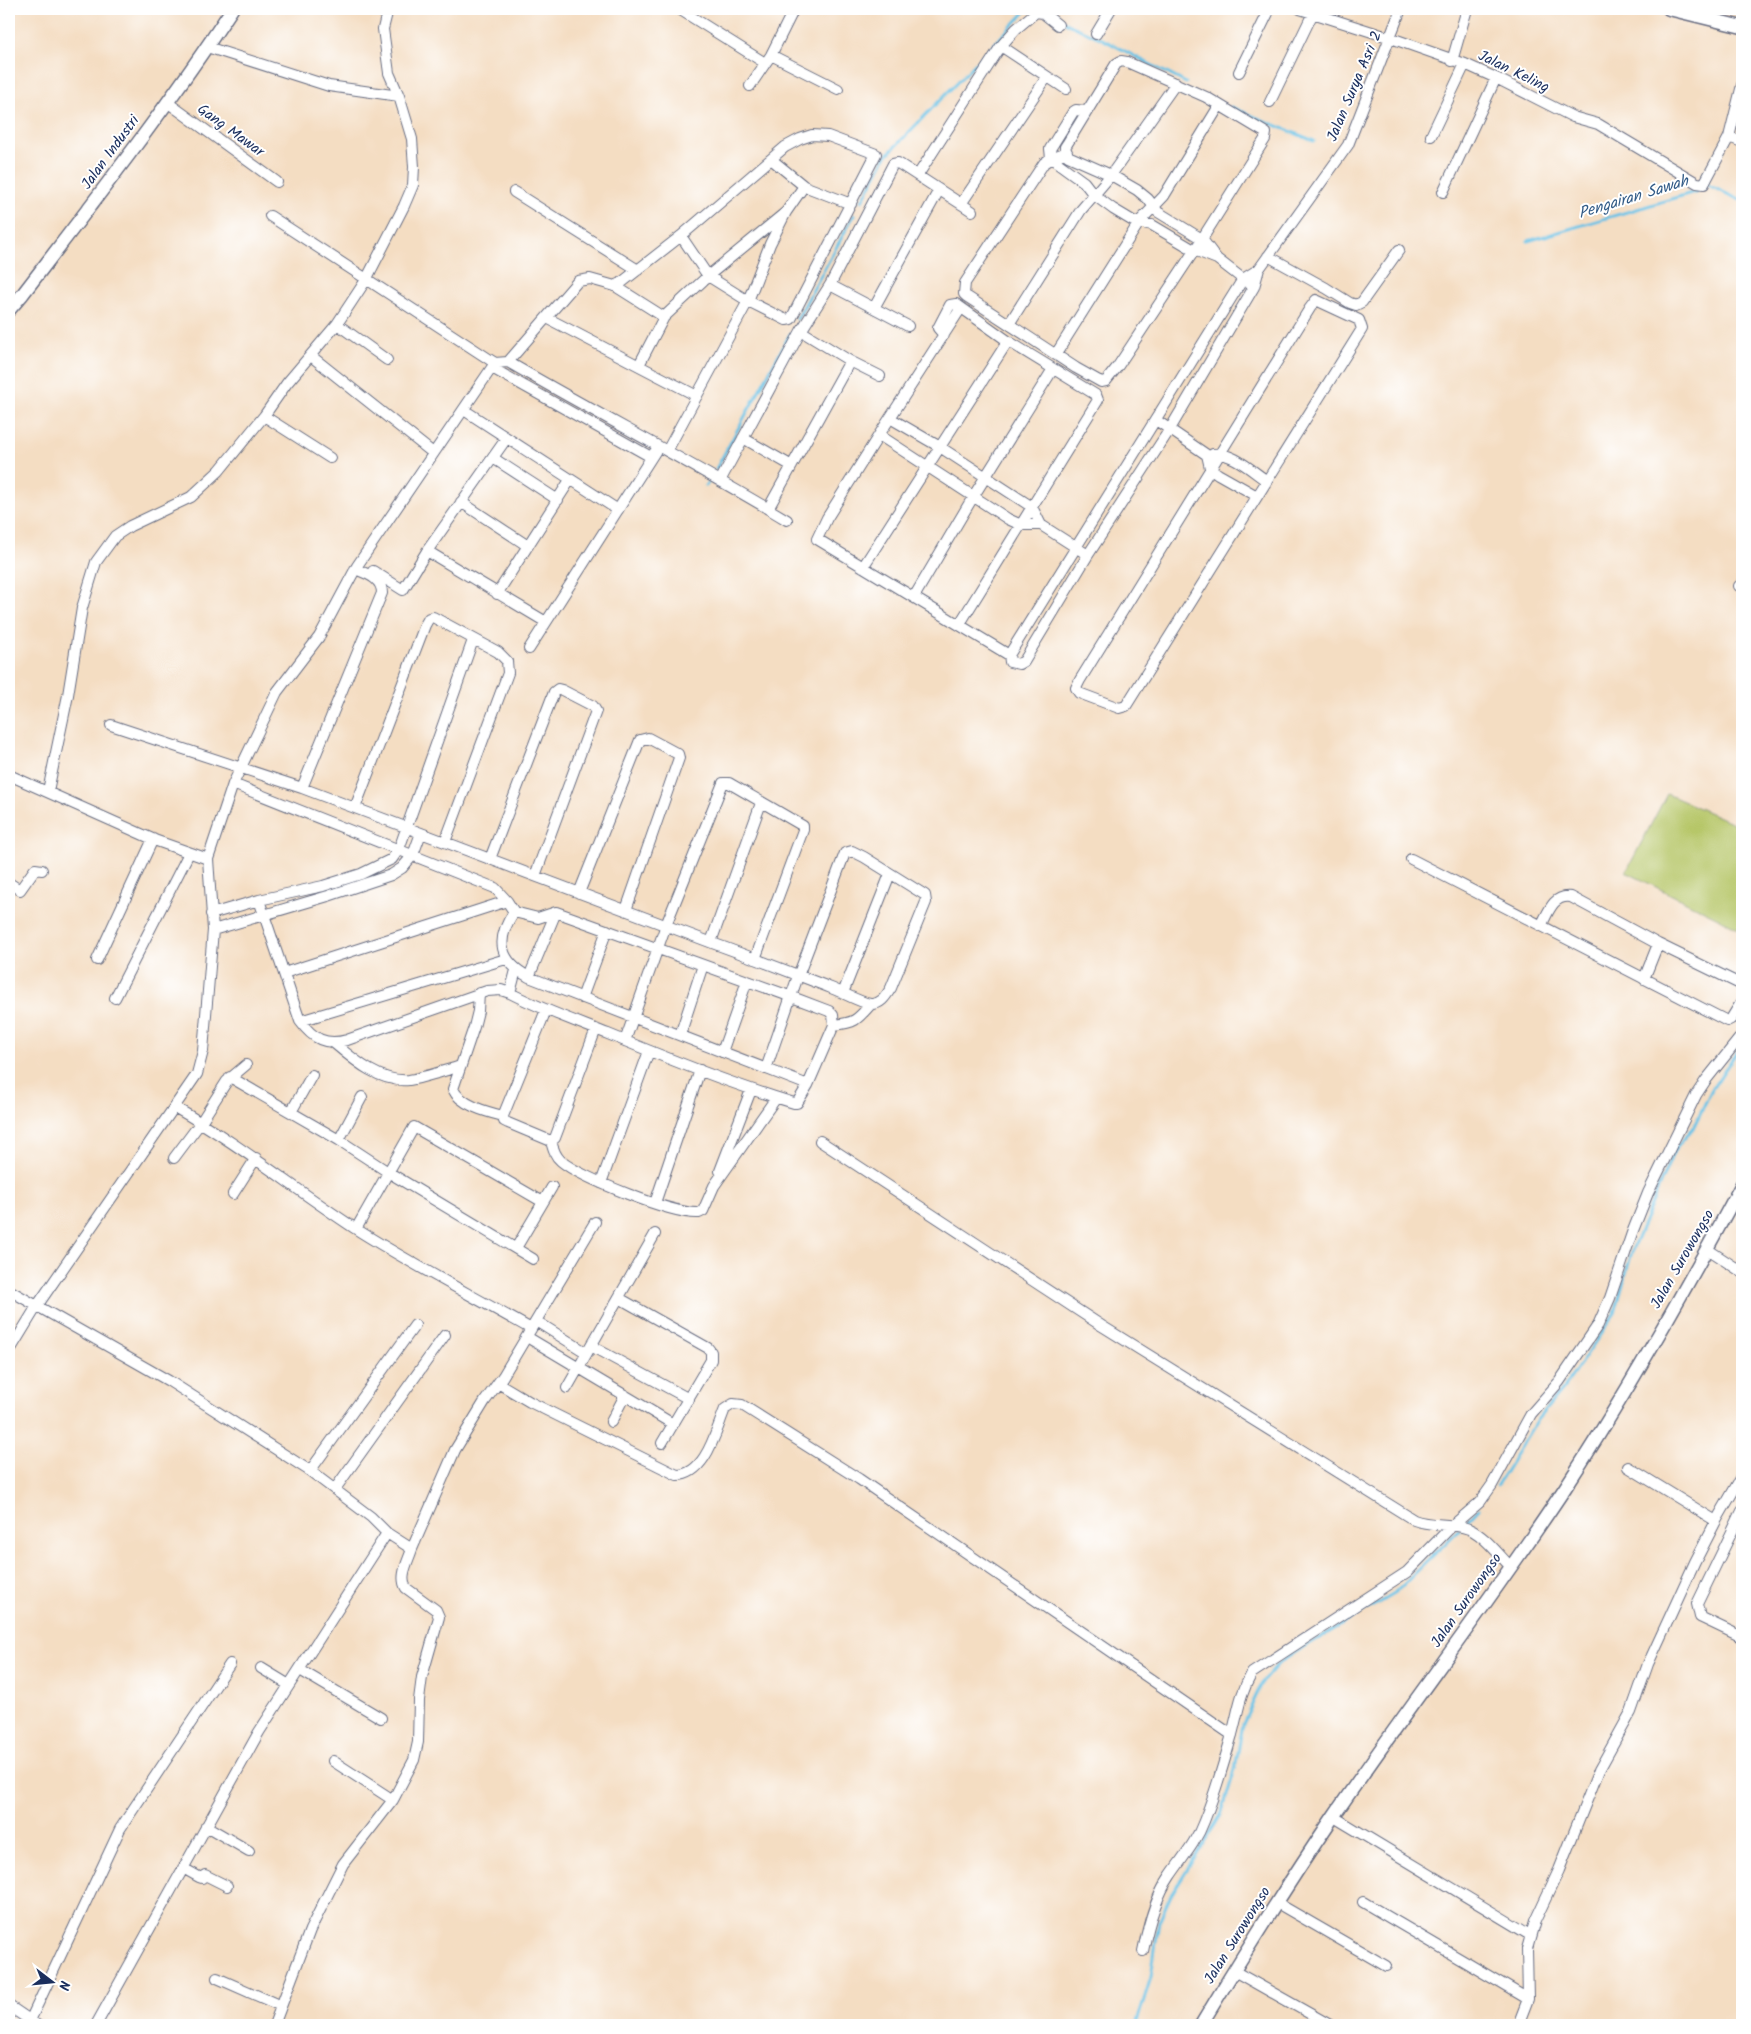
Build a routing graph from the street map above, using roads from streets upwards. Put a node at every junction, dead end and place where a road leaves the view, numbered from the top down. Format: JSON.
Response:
{"nodes":[{"id":1,"x":232,"y":9,"type":"edge"},
{"id":2,"x":388,"y":9,"type":"edge"},
{"id":3,"x":679,"y":9,"type":"edge"},
{"id":4,"x":794,"y":9,"type":"edge"},
{"id":5,"x":1111,"y":9,"type":"edge"},
{"id":6,"x":1270,"y":9,"type":"edge"},
{"id":7,"x":1300,"y":9,"type":"edge"},
{"id":8,"x":1402,"y":9,"type":"edge"},
{"id":9,"x":1467,"y":9,"type":"edge"},
{"id":10,"x":1668,"y":9,"type":"edge"},
{"id":11,"x":1313,"y":13,"type":"junction"},
{"id":12,"x":1058,"y":24,"type":"dead end"},
{"id":13,"x":1742,"y":27,"type":"edge"},
{"id":14,"x":1096,"y":34,"type":"dead end"},
{"id":15,"x":1391,"y":38,"type":"junction"},
{"id":16,"x":1001,"y":46,"type":"junction"},
{"id":17,"x":207,"y":47,"type":"junction"},
{"id":18,"x":768,"y":59,"type":"junction"},
{"id":19,"x":1452,"y":60,"type":"junction"},
{"id":20,"x":1465,"y":64,"type":"junction"},
{"id":21,"x":1239,"y":72,"type":"dead end"},
{"id":22,"x":1047,"y":76,"type":"junction"},
{"id":23,"x":1496,"y":78,"type":"junction"},
{"id":24,"x":1176,"y":82,"type":"junction"},
{"id":25,"x":1742,"y":85,"type":"edge"},
{"id":26,"x":750,"y":86,"type":"dead end"},
{"id":27,"x":838,"y":89,"type":"dead end"},
{"id":28,"x":1066,"y":89,"type":"dead end"},
{"id":29,"x":399,"y":96,"type":"junction"},
{"id":30,"x":167,"y":102,"type":"junction"},
{"id":31,"x":1270,"y":102,"type":"dead end"},
{"id":32,"x":1219,"y":106,"type":"junction"},
{"id":33,"x":1086,"y":111,"type":"junction"},
{"id":34,"x":1431,"y":136,"type":"dead end"},
{"id":35,"x":1729,"y":137,"type":"junction"},
{"id":36,"x":1742,"y":142,"type":"edge"},
{"id":37,"x":1067,"y":152,"type":"junction"},
{"id":38,"x":1051,"y":158,"type":"junction"},
{"id":39,"x":771,"y":159,"type":"junction"},
{"id":40,"x":1111,"y":174,"type":"junction"},
{"id":41,"x":918,"y":175,"type":"junction"},
{"id":42,"x":277,"y":182,"type":"dead end"},
{"id":43,"x":804,"y":186,"type":"junction"},
{"id":44,"x":939,"y":190,"type":"junction"},
{"id":45,"x":514,"y":192,"type":"dead end"},
{"id":46,"x":1443,"y":192,"type":"dead end"},
{"id":47,"x":1094,"y":195,"type":"junction"},
{"id":48,"x":851,"y":204,"type":"junction"},
{"id":49,"x":961,"y":204,"type":"junction"},
{"id":50,"x":1154,"y":206,"type":"junction"},
{"id":51,"x":972,"y":211,"type":"dead end"},
{"id":52,"x":786,"y":212,"type":"junction"},
{"id":53,"x":270,"y":216,"type":"dead end"},
{"id":54,"x":1140,"y":221,"type":"junction"},
{"id":55,"x":680,"y":236,"type":"junction"},
{"id":56,"x":1202,"y":239,"type":"junction"},
{"id":57,"x":1194,"y":250,"type":"junction"},
{"id":58,"x":1400,"y":250,"type":"dead end"},
{"id":59,"x":1268,"y":256,"type":"junction"},
{"id":60,"x":1217,"y":259,"type":"junction"},
{"id":61,"x":1259,"y":268,"type":"junction"},
{"id":62,"x":638,"y":270,"type":"junction"},
{"id":63,"x":708,"y":276,"type":"junction"},
{"id":64,"x":1244,"y":279,"type":"junction"},
{"id":65,"x":366,"y":280,"type":"junction"},
{"id":66,"x":830,"y":285,"type":"junction"},
{"id":67,"x":615,"y":286,"type":"junction"},
{"id":68,"x":1254,"y":287,"type":"junction"},
{"id":69,"x":748,"y":301,"type":"junction"},
{"id":70,"x":874,"y":308,"type":"junction"},
{"id":71,"x":9,"y":310,"type":"edge"},
{"id":72,"x":664,"y":317,"type":"junction"},
{"id":73,"x":547,"y":318,"type":"junction"},
{"id":74,"x":337,"y":324,"type":"junction"},
{"id":75,"x":1009,"y":324,"type":"junction"},
{"id":76,"x":908,"y":326,"type":"dead end"},
{"id":77,"x":801,"y":331,"type":"junction"},
{"id":78,"x":1008,"y":341,"type":"junction"},
{"id":79,"x":1056,"y":354,"type":"junction"},
{"id":80,"x":312,"y":356,"type":"junction"},
{"id":81,"x":387,"y":360,"type":"dead end"},
{"id":82,"x":850,"y":360,"type":"junction"},
{"id":83,"x":508,"y":362,"type":"junction"},
{"id":84,"x":639,"y":365,"type":"junction"},
{"id":85,"x":493,"y":366,"type":"junction"},
{"id":86,"x":1053,"y":369,"type":"junction"},
{"id":87,"x":880,"y":376,"type":"dead end"},
{"id":88,"x":697,"y":396,"type":"junction"},
{"id":89,"x":464,"y":410,"type":"junction"},
{"id":90,"x":264,"y":416,"type":"junction"},
{"id":91,"x":890,"y":418,"type":"junction"},
{"id":92,"x":1156,"y":420,"type":"junction"},
{"id":93,"x":1170,"y":429,"type":"junction"},
{"id":94,"x":879,"y":436,"type":"junction"},
{"id":95,"x":743,"y":438,"type":"junction"},
{"id":96,"x":506,"y":439,"type":"junction"},
{"id":97,"x":940,"y":447,"type":"junction"},
{"id":98,"x":662,"y":449,"type":"junction"},
{"id":99,"x":433,"y":452,"type":"junction"},
{"id":100,"x":1219,"y":453,"type":"junction"},
{"id":101,"x":1207,"y":455,"type":"junction"},
{"id":102,"x":651,"y":457,"type":"junction"},
{"id":103,"x":330,"y":458,"type":"dead end"},
{"id":104,"x":492,"y":458,"type":"junction"},
{"id":105,"x":792,"y":466,"type":"junction"},
{"id":106,"x":926,"y":466,"type":"junction"},
{"id":107,"x":1210,"y":468,"type":"junction"},
{"id":108,"x":986,"y":477,"type":"junction"},
{"id":109,"x":570,"y":480,"type":"junction"},
{"id":110,"x":720,"y":481,"type":"junction"},
{"id":111,"x":1267,"y":481,"type":"junction"},
{"id":112,"x":1257,"y":496,"type":"junction"},
{"id":113,"x":973,"y":497,"type":"junction"},
{"id":114,"x":558,"y":500,"type":"junction"},
{"id":115,"x":461,"y":502,"type":"junction"},
{"id":116,"x":1032,"y":507,"type":"junction"},
{"id":117,"x":768,"y":509,"type":"junction"},
{"id":118,"x":618,"y":510,"type":"junction"},
{"id":119,"x":787,"y":520,"type":"dead end"},
{"id":120,"x":1021,"y":525,"type":"junction"},
{"id":121,"x":1041,"y":525,"type":"junction"},
{"id":122,"x":528,"y":546,"type":"junction"},
{"id":123,"x":1076,"y":546,"type":"junction"},
{"id":124,"x":427,"y":551,"type":"junction"},
{"id":125,"x":1088,"y":555,"type":"junction"},
{"id":126,"x":357,"y":566,"type":"junction"},
{"id":127,"x":863,"y":567,"type":"junction"},
{"id":128,"x":497,"y":594,"type":"junction"},
{"id":129,"x":914,"y":597,"type":"junction"},
{"id":130,"x":546,"y":622,"type":"junction"},
{"id":131,"x":959,"y":625,"type":"junction"},
{"id":132,"x":473,"y":640,"type":"junction"},
{"id":133,"x":529,"y":648,"type":"dead end"},
{"id":134,"x":1009,"y":655,"type":"junction"},
{"id":135,"x":111,"y":725,"type":"dead end"},
{"id":136,"x":241,"y":768,"type":"junction"},
{"id":137,"x":9,"y":775,"type":"edge"},
{"id":138,"x":234,"y":784,"type":"junction"},
{"id":139,"x":302,"y":788,"type":"junction"},
{"id":140,"x":48,"y":791,"type":"junction"},
{"id":141,"x":761,"y":803,"type":"junction"},
{"id":142,"x":355,"y":808,"type":"junction"},
{"id":143,"x":406,"y":828,"type":"junction"},
{"id":144,"x":421,"y":833,"type":"junction"},
{"id":145,"x":153,"y":839,"type":"junction"},
{"id":146,"x":445,"y":842,"type":"junction"},
{"id":147,"x":399,"y":849,"type":"junction"},
{"id":148,"x":189,"y":853,"type":"junction"},
{"id":149,"x":413,"y":855,"type":"junction"},
{"id":150,"x":490,"y":859,"type":"junction"},
{"id":151,"x":1411,"y":859,"type":"dead end"},
{"id":152,"x":208,"y":860,"type":"junction"},
{"id":153,"x":42,"y":870,"type":"dead end"},
{"id":154,"x":890,"y":874,"type":"junction"},
{"id":155,"x":535,"y":876,"type":"junction"},
{"id":156,"x":9,"y":883,"type":"edge"},
{"id":157,"x":579,"y":893,"type":"junction"},
{"id":158,"x":259,"y":900,"type":"junction"},
{"id":159,"x":507,"y":901,"type":"junction"},
{"id":160,"x":626,"y":910,"type":"junction"},
{"id":161,"x":514,"y":912,"type":"junction"},
{"id":162,"x":556,"y":912,"type":"junction"},
{"id":163,"x":211,"y":914,"type":"junction"},
{"id":164,"x":263,"y":916,"type":"junction"},
{"id":165,"x":666,"y":925,"type":"junction"},
{"id":166,"x":1541,"y":926,"type":"junction"},
{"id":167,"x":213,"y":930,"type":"junction"},
{"id":168,"x":607,"y":930,"type":"junction"},
{"id":169,"x":711,"y":942,"type":"junction"},
{"id":170,"x":1658,"y":944,"type":"junction"},
{"id":171,"x":658,"y":949,"type":"junction"},
{"id":172,"x":755,"y":959,"type":"junction"},
{"id":173,"x":97,"y":960,"type":"dead end"},
{"id":174,"x":506,"y":960,"type":"junction"},
{"id":175,"x":704,"y":965,"type":"junction"},
{"id":176,"x":516,"y":970,"type":"junction"},
{"id":177,"x":284,"y":973,"type":"junction"},
{"id":178,"x":798,"y":976,"type":"junction"},
{"id":179,"x":529,"y":977,"type":"junction"},
{"id":180,"x":1644,"y":979,"type":"junction"},
{"id":181,"x":747,"y":981,"type":"junction"},
{"id":182,"x":1742,"y":985,"type":"edge"},
{"id":183,"x":510,"y":993,"type":"junction"},
{"id":184,"x":843,"y":993,"type":"junction"},
{"id":185,"x":479,"y":994,"type":"junction"},
{"id":186,"x":792,"y":997,"type":"junction"},
{"id":187,"x":115,"y":998,"type":"dead end"},
{"id":188,"x":582,"y":998,"type":"junction"},
{"id":189,"x":1742,"y":1001,"type":"edge"},
{"id":190,"x":871,"y":1004,"type":"junction"},
{"id":191,"x":546,"y":1010,"type":"junction"},
{"id":192,"x":634,"y":1017,"type":"junction"},
{"id":193,"x":300,"y":1021,"type":"junction"},
{"id":194,"x":834,"y":1025,"type":"junction"},
{"id":195,"x":596,"y":1029,"type":"junction"},
{"id":196,"x":680,"y":1035,"type":"junction"},
{"id":197,"x":1742,"y":1035,"type":"edge"},
{"id":198,"x":625,"y":1041,"type":"junction"},
{"id":199,"x":334,"y":1044,"type":"junction"},
{"id":200,"x":649,"y":1051,"type":"junction"},
{"id":201,"x":722,"y":1052,"type":"junction"},
{"id":202,"x":246,"y":1065,"type":"dead end"},
{"id":203,"x":462,"y":1066,"type":"junction"},
{"id":204,"x":766,"y":1069,"type":"junction"},
{"id":205,"x":700,"y":1070,"type":"junction"},
{"id":206,"x":312,"y":1075,"type":"dead end"},
{"id":207,"x":230,"y":1077,"type":"junction"},
{"id":208,"x":808,"y":1085,"type":"junction"},
{"id":209,"x":752,"y":1090,"type":"junction"},
{"id":210,"x":362,"y":1097,"type":"dead end"},
{"id":211,"x":776,"y":1098,"type":"junction"},
{"id":212,"x":176,"y":1108,"type":"junction"},
{"id":213,"x":291,"y":1112,"type":"junction"},
{"id":214,"x":503,"y":1116,"type":"junction"},
{"id":215,"x":201,"y":1122,"type":"junction"},
{"id":216,"x":339,"y":1140,"type":"junction"},
{"id":217,"x":551,"y":1141,"type":"junction"},
{"id":218,"x":820,"y":1142,"type":"dead end"},
{"id":219,"x":174,"y":1158,"type":"dead end"},
{"id":220,"x":256,"y":1158,"type":"junction"},
{"id":221,"x":388,"y":1172,"type":"junction"},
{"id":222,"x":600,"y":1183,"type":"junction"},
{"id":223,"x":1742,"y":1184,"type":"edge"},
{"id":224,"x":714,"y":1186,"type":"junction"},
{"id":225,"x":552,"y":1187,"type":"dead end"},
{"id":226,"x":233,"y":1194,"type":"dead end"},
{"id":227,"x":543,"y":1202,"type":"junction"},
{"id":228,"x":654,"y":1203,"type":"junction"},
{"id":229,"x":595,"y":1222,"type":"dead end"},
{"id":230,"x":356,"y":1229,"type":"junction"},
{"id":231,"x":655,"y":1234,"type":"dead end"},
{"id":232,"x":516,"y":1248,"type":"junction"},
{"id":233,"x":1707,"y":1249,"type":"junction"},
{"id":234,"x":533,"y":1259,"type":"dead end"},
{"id":235,"x":1742,"y":1272,"type":"edge"},
{"id":236,"x":9,"y":1290,"type":"edge"},
{"id":237,"x":619,"y":1298,"type":"junction"},
{"id":238,"x":37,"y":1306,"type":"junction"},
{"id":239,"x":415,"y":1325,"type":"dead end"},
{"id":240,"x":531,"y":1329,"type":"junction"},
{"id":241,"x":445,"y":1335,"type":"dead end"},
{"id":242,"x":9,"y":1350,"type":"edge"},
{"id":243,"x":589,"y":1350,"type":"junction"},
{"id":244,"x":579,"y":1368,"type":"junction"},
{"id":245,"x":498,"y":1383,"type":"junction"},
{"id":246,"x":567,"y":1388,"type":"dead end"},
{"id":247,"x":625,"y":1395,"type":"junction"},
{"id":248,"x":688,"y":1399,"type":"junction"},
{"id":249,"x":611,"y":1422,"type":"dead end"},
{"id":250,"x":673,"y":1424,"type":"junction"},
{"id":251,"x":662,"y":1444,"type":"dead end"},
{"id":252,"x":1628,"y":1467,"type":"dead end"},
{"id":253,"x":310,"y":1471,"type":"junction"},
{"id":254,"x":1742,"y":1476,"type":"edge"},
{"id":255,"x":335,"y":1489,"type":"junction"},
{"id":256,"x":1742,"y":1510,"type":"edge"},
{"id":257,"x":1716,"y":1521,"type":"junction"},
{"id":258,"x":1460,"y":1527,"type":"junction"},
{"id":259,"x":387,"y":1533,"type":"junction"},
{"id":260,"x":412,"y":1549,"type":"junction"},
{"id":261,"x":1510,"y":1566,"type":"junction"},
{"id":262,"x":1742,"y":1638,"type":"edge"},
{"id":263,"x":230,"y":1664,"type":"dead end"},
{"id":264,"x":261,"y":1668,"type":"dead end"},
{"id":265,"x":300,"y":1670,"type":"junction"},
{"id":266,"x":290,"y":1685,"type":"junction"},
{"id":267,"x":381,"y":1718,"type":"dead end"},
{"id":268,"x":1229,"y":1733,"type":"junction"},
{"id":269,"x":333,"y":1761,"type":"dead end"},
{"id":270,"x":393,"y":1800,"type":"junction"},
{"id":271,"x":1334,"y":1817,"type":"junction"},
{"id":272,"x":206,"y":1826,"type":"junction"},
{"id":273,"x":249,"y":1851,"type":"dead end"},
{"id":274,"x":183,"y":1868,"type":"junction"},
{"id":275,"x":227,"y":1886,"type":"dead end"},
{"id":276,"x":1363,"y":1902,"type":"dead end"},
{"id":277,"x":1277,"y":1903,"type":"junction"},
{"id":278,"x":1530,"y":1935,"type":"junction"},
{"id":279,"x":1143,"y":1952,"type":"dead end"},
{"id":280,"x":1386,"y":1966,"type":"dead end"},
{"id":281,"x":1234,"y":1971,"type":"junction"},
{"id":282,"x":217,"y":1978,"type":"dead end"},
{"id":283,"x":1523,"y":1997,"type":"junction"},
{"id":284,"x":9,"y":2006,"type":"edge"},
{"id":285,"x":281,"y":2006,"type":"junction"},
{"id":286,"x":32,"y":2024,"type":"edge"},
{"id":287,"x":96,"y":2025,"type":"edge"},
{"id":288,"x":274,"y":2025,"type":"edge"},
{"id":289,"x":1201,"y":2025,"type":"edge"},
{"id":290,"x":1330,"y":2025,"type":"edge"},
{"id":291,"x":1518,"y":2025,"type":"edge"}],
"edges":[{"from":1,"to":17,"type":"street","name":"Jalan Industri"},
{"from":2,"to":29,"type":"street"},
{"from":3,"to":18,"type":"street"},
{"from":4,"to":18,"type":"street"},
{"from":5,"to":14,"type":"street"},
{"from":6,"to":21,"type":"street"},
{"from":7,"to":11,"type":"street","name":"Jalan Keling"},
{"from":8,"to":15,"type":"street","name":"Jalan Surya Asri 2"},
{"from":9,"to":19,"type":"street"},
{"from":10,"to":13,"type":"street"},
{"from":11,"to":15,"type":"street","name":"Jalan Keling"},
{"from":11,"to":31,"type":"street"},
{"from":12,"to":16,"type":"street"},
{"from":15,"to":19,"type":"street","name":"Jalan Keling"},
{"from":15,"to":59,"type":"street","name":"Jalan Surya Asri 2"},
{"from":16,"to":22,"type":"street"},
{"from":16,"to":41,"type":"street"},
{"from":17,"to":29,"type":"street"},
{"from":17,"to":30,"type":"street","name":"Jalan Industri"},
{"from":18,"to":26,"type":"street"},
{"from":18,"to":27,"type":"street"},
{"from":19,"to":20,"type":"street","name":"Jalan Keling"},
{"from":20,"to":23,"type":"street","name":"Jalan Keling"},
{"from":20,"to":34,"type":"street"},
{"from":22,"to":28,"type":"street"},
{"from":22,"to":49,"type":"street"},
{"from":23,"to":35,"type":"street","name":"Jalan Keling"},
{"from":23,"to":46,"type":"street"},
{"from":24,"to":32,"type":"street"},
{"from":24,"to":33,"type":"street"},
{"from":24,"to":40,"type":"street"},
{"from":25,"to":35,"type":"street"},
{"from":29,"to":65,"type":"street"},
{"from":30,"to":42,"type":"street","name":"Gang Mawar"},
{"from":30,"to":71,"type":"street","name":"Jalan Industri"},
{"from":32,"to":50,"type":"street"},
{"from":32,"to":56,"type":"street"},
{"from":33,"to":37,"type":"street"},
{"from":33,"to":38,"type":"street"},
{"from":35,"to":36,"type":"street"},
{"from":37,"to":38,"type":"street"},
{"from":37,"to":40,"type":"street"},
{"from":38,"to":47,"type":"street"},
{"from":38,"to":75,"type":"street"},
{"from":39,"to":43,"type":"street"},
{"from":39,"to":48,"type":"street"},
{"from":39,"to":55,"type":"street"},
{"from":40,"to":47,"type":"street"},
{"from":40,"to":50,"type":"street"},
{"from":41,"to":44,"type":"street"},
{"from":41,"to":66,"type":"street"},
{"from":43,"to":48,"type":"street"},
{"from":43,"to":52,"type":"street"},
{"from":44,"to":49,"type":"street"},
{"from":44,"to":70,"type":"street"},
{"from":45,"to":62,"type":"street"},
{"from":47,"to":54,"type":"street"},
{"from":47,"to":75,"type":"street"},
{"from":48,"to":69,"type":"street"},
{"from":49,"to":51,"type":"street"},
{"from":50,"to":54,"type":"street"},
{"from":50,"to":56,"type":"street"},
{"from":52,"to":63,"type":"street"},
{"from":52,"to":69,"type":"street"},
{"from":53,"to":65,"type":"street"},
{"from":54,"to":57,"type":"street"},
{"from":54,"to":79,"type":"street"},
{"from":55,"to":62,"type":"street"},
{"from":55,"to":63,"type":"street"},
{"from":56,"to":57,"type":"street"},
{"from":56,"to":60,"type":"street"},
{"from":57,"to":60,"type":"street"},
{"from":57,"to":79,"type":"street"},
{"from":58,"to":59,"type":"street"},
{"from":59,"to":61,"type":"street","name":"Jalan Surya Asri 2"},
{"from":60,"to":64,"type":"street"},
{"from":61,"to":64,"type":"street"},
{"from":61,"to":68,"type":"street"},
{"from":62,"to":67,"type":"street"},
{"from":63,"to":69,"type":"street"},
{"from":63,"to":72,"type":"street"},
{"from":64,"to":68,"type":"street"},
{"from":64,"to":92,"type":"street"},
{"from":65,"to":74,"type":"street"},
{"from":65,"to":85,"type":"street"},
{"from":66,"to":70,"type":"street"},
{"from":66,"to":77,"type":"street"},
{"from":67,"to":72,"type":"street"},
{"from":67,"to":73,"type":"street"},
{"from":68,"to":93,"type":"street"},
{"from":69,"to":88,"type":"street"},
{"from":70,"to":76,"type":"street"},
{"from":72,"to":84,"type":"street"},
{"from":73,"to":83,"type":"street"},
{"from":73,"to":84,"type":"street"},
{"from":74,"to":80,"type":"street"},
{"from":74,"to":81,"type":"street"},
{"from":75,"to":79,"type":"street"},
{"from":77,"to":82,"type":"street"},
{"from":77,"to":95,"type":"street"},
{"from":78,"to":86,"type":"street"},
{"from":78,"to":91,"type":"street"},
{"from":78,"to":97,"type":"street"},
{"from":80,"to":90,"type":"street"},
{"from":80,"to":99,"type":"street"},
{"from":82,"to":87,"type":"street"},
{"from":82,"to":105,"type":"street"},
{"from":83,"to":85,"type":"street"},
{"from":83,"to":98,"type":"street"},
{"from":84,"to":88,"type":"street"},
{"from":85,"to":89,"type":"street"},
{"from":85,"to":102,"type":"street"},
{"from":86,"to":108,"type":"street"},
{"from":86,"to":116,"type":"street"},
{"from":88,"to":98,"type":"street"},
{"from":89,"to":96,"type":"street"},
{"from":89,"to":99,"type":"street"},
{"from":90,"to":103,"type":"street"},
{"from":90,"to":140,"type":"street"},
{"from":91,"to":94,"type":"street"},
{"from":91,"to":97,"type":"street"},
{"from":92,"to":93,"type":"street"},
{"from":92,"to":123,"type":"street"},
{"from":93,"to":101,"type":"street"},
{"from":93,"to":125,"type":"street"},
{"from":94,"to":106,"type":"street"},
{"from":94,"to":127,"type":"street"},
{"from":95,"to":105,"type":"street"},
{"from":95,"to":110,"type":"street"},
{"from":96,"to":104,"type":"street"},
{"from":96,"to":109,"type":"street"},
{"from":97,"to":106,"type":"street"},
{"from":97,"to":108,"type":"street"},
{"from":98,"to":102,"type":"street"},
{"from":98,"to":110,"type":"street"},
{"from":99,"to":126,"type":"street"},
{"from":100,"to":101,"type":"street"},
{"from":100,"to":107,"type":"street"},
{"from":100,"to":111,"type":"street"},
{"from":100,"to":111,"type":"street"},
{"from":101,"to":107,"type":"street"},
{"from":102,"to":118,"type":"street"},
{"from":104,"to":114,"type":"street"},
{"from":104,"to":115,"type":"street"},
{"from":105,"to":117,"type":"street"},
{"from":106,"to":113,"type":"street"},
{"from":106,"to":127,"type":"street"},
{"from":107,"to":112,"type":"street"},
{"from":107,"to":112,"type":"street"},
{"from":108,"to":113,"type":"street"},
{"from":108,"to":116,"type":"street"},
{"from":109,"to":114,"type":"street"},
{"from":109,"to":118,"type":"street"},
{"from":110,"to":117,"type":"street"},
{"from":111,"to":112,"type":"street"},
{"from":113,"to":120,"type":"street"},
{"from":113,"to":129,"type":"street"},
{"from":114,"to":122,"type":"street"},
{"from":115,"to":122,"type":"street"},
{"from":115,"to":124,"type":"street"},
{"from":116,"to":120,"type":"street"},
{"from":116,"to":121,"type":"street"},
{"from":117,"to":119,"type":"street"},
{"from":118,"to":130,"type":"street"},
{"from":120,"to":121,"type":"street"},
{"from":120,"to":131,"type":"street"},
{"from":121,"to":123,"type":"street"},
{"from":122,"to":128,"type":"street"},
{"from":123,"to":125,"type":"street"},
{"from":123,"to":134,"type":"street"},
{"from":124,"to":126,"type":"street"},
{"from":124,"to":128,"type":"street"},
{"from":125,"to":134,"type":"street"},
{"from":126,"to":136,"type":"street"},
{"from":126,"to":139,"type":"street"},
{"from":127,"to":129,"type":"street"},
{"from":128,"to":130,"type":"street"},
{"from":129,"to":131,"type":"street"},
{"from":130,"to":133,"type":"street"},
{"from":131,"to":134,"type":"street"},
{"from":132,"to":142,"type":"street"},
{"from":132,"to":143,"type":"street"},
{"from":132,"to":146,"type":"street"},
{"from":135,"to":136,"type":"street"},
{"from":136,"to":138,"type":"street"},
{"from":136,"to":139,"type":"street"},
{"from":137,"to":140,"type":"street"},
{"from":138,"to":147,"type":"street"},
{"from":138,"to":152,"type":"street"},
{"from":139,"to":142,"type":"street"},
{"from":140,"to":145,"type":"street"},
{"from":141,"to":165,"type":"street"},
{"from":141,"to":169,"type":"street"},
{"from":141,"to":172,"type":"street"},
{"from":142,"to":143,"type":"street"},
{"from":143,"to":144,"type":"street"},
{"from":143,"to":147,"type":"street"},
{"from":144,"to":146,"type":"street"},
{"from":144,"to":149,"type":"street"},
{"from":145,"to":148,"type":"street"},
{"from":145,"to":173,"type":"street"},
{"from":146,"to":150,"type":"street"},
{"from":147,"to":149,"type":"street"},
{"from":147,"to":158,"type":"street"},
{"from":148,"to":152,"type":"street"},
{"from":148,"to":187,"type":"street"},
{"from":149,"to":159,"type":"street"},
{"from":149,"to":164,"type":"street"},
{"from":150,"to":155,"type":"street"},
{"from":150,"to":155,"type":"street"},
{"from":151,"to":166,"type":"street"},
{"from":152,"to":163,"type":"street"},
{"from":153,"to":156,"type":"street"},
{"from":154,"to":178,"type":"street"},
{"from":154,"to":184,"type":"street"},
{"from":154,"to":190,"type":"street"},
{"from":155,"to":157,"type":"street"},
{"from":157,"to":160,"type":"street"},
{"from":157,"to":160,"type":"street"},
{"from":158,"to":163,"type":"street"},
{"from":158,"to":164,"type":"street"},
{"from":159,"to":161,"type":"street"},
{"from":159,"to":177,"type":"street"},
{"from":160,"to":165,"type":"street"},
{"from":161,"to":162,"type":"street"},
{"from":161,"to":174,"type":"street"},
{"from":162,"to":168,"type":"street"},
{"from":162,"to":179,"type":"street"},
{"from":163,"to":167,"type":"street"},
{"from":164,"to":167,"type":"street"},
{"from":164,"to":177,"type":"street"},
{"from":165,"to":169,"type":"street"},
{"from":165,"to":171,"type":"street"},
{"from":166,"to":170,"type":"street"},
{"from":166,"to":180,"type":"street"},
{"from":167,"to":212,"type":"street"},
{"from":168,"to":171,"type":"street"},
{"from":168,"to":188,"type":"street"},
{"from":169,"to":172,"type":"street"},
{"from":170,"to":180,"type":"street"},
{"from":170,"to":182,"type":"street"},
{"from":171,"to":175,"type":"street"},
{"from":171,"to":192,"type":"street"},
{"from":172,"to":178,"type":"street"},
{"from":174,"to":176,"type":"street"},
{"from":174,"to":193,"type":"street"},
{"from":175,"to":181,"type":"street"},
{"from":175,"to":196,"type":"street"},
{"from":176,"to":179,"type":"street"},
{"from":176,"to":183,"type":"street"},
{"from":177,"to":193,"type":"street"},
{"from":178,"to":184,"type":"street"},
{"from":178,"to":186,"type":"street"},
{"from":179,"to":188,"type":"street"},
{"from":180,"to":189,"type":"street"},
{"from":181,"to":186,"type":"street"},
{"from":181,"to":201,"type":"street"},
{"from":183,"to":185,"type":"street"},
{"from":183,"to":191,"type":"street"},
{"from":184,"to":190,"type":"street"},
{"from":185,"to":199,"type":"street"},
{"from":185,"to":203,"type":"street"},
{"from":186,"to":194,"type":"street"},
{"from":186,"to":204,"type":"street"},
{"from":188,"to":192,"type":"street"},
{"from":190,"to":194,"type":"street"},
{"from":191,"to":195,"type":"street"},
{"from":191,"to":214,"type":"street"},
{"from":192,"to":196,"type":"street"},
{"from":192,"to":198,"type":"street"},
{"from":193,"to":199,"type":"street"},
{"from":194,"to":208,"type":"street"},
{"from":195,"to":198,"type":"street"},
{"from":195,"to":217,"type":"street"},
{"from":196,"to":201,"type":"street"},
{"from":197,"to":258,"type":"street"},
{"from":198,"to":200,"type":"street"},
{"from":199,"to":203,"type":"street"},
{"from":200,"to":205,"type":"street"},
{"from":200,"to":222,"type":"street"},
{"from":201,"to":204,"type":"street"},
{"from":202,"to":207,"type":"street"},
{"from":203,"to":214,"type":"street"},
{"from":204,"to":208,"type":"street"},
{"from":205,"to":209,"type":"street"},
{"from":205,"to":228,"type":"street"},
{"from":206,"to":213,"type":"street"},
{"from":207,"to":213,"type":"street"},
{"from":207,"to":215,"type":"street"},
{"from":208,"to":211,"type":"street"},
{"from":209,"to":211,"type":"street"},
{"from":209,"to":224,"type":"street"},
{"from":210,"to":216,"type":"street"},
{"from":211,"to":224,"type":"street"},
{"from":212,"to":215,"type":"street"},
{"from":212,"to":238,"type":"street"},
{"from":213,"to":216,"type":"street"},
{"from":214,"to":217,"type":"street"},
{"from":215,"to":219,"type":"street"},
{"from":215,"to":220,"type":"street"},
{"from":216,"to":221,"type":"street"},
{"from":217,"to":222,"type":"street"},
{"from":218,"to":258,"type":"street"},
{"from":220,"to":226,"type":"street"},
{"from":220,"to":230,"type":"street"},
{"from":221,"to":227,"type":"street"},
{"from":221,"to":230,"type":"street"},
{"from":221,"to":232,"type":"street"},
{"from":222,"to":228,"type":"street"},
{"from":223,"to":233,"type":"street","name":"Jalan Surowongso"},
{"from":224,"to":228,"type":"street"},
{"from":225,"to":227,"type":"street"},
{"from":227,"to":232,"type":"street"},
{"from":229,"to":240,"type":"street"},
{"from":230,"to":240,"type":"street"},
{"from":231,"to":237,"type":"street"},
{"from":232,"to":234,"type":"street"},
{"from":233,"to":235,"type":"street"},
{"from":233,"to":261,"type":"street","name":"Jalan Surowongso"},
{"from":236,"to":238,"type":"street"},
{"from":237,"to":243,"type":"street"},
{"from":237,"to":248,"type":"street"},
{"from":238,"to":242,"type":"street"},
{"from":238,"to":253,"type":"street"},
{"from":239,"to":253,"type":"street"},
{"from":240,"to":243,"type":"street"},
{"from":240,"to":244,"type":"street"},
{"from":240,"to":245,"type":"street"},
{"from":241,"to":255,"type":"street"},
{"from":243,"to":244,"type":"street"},
{"from":243,"to":248,"type":"street"},
{"from":244,"to":246,"type":"street"},
{"from":244,"to":247,"type":"street"},
{"from":245,"to":260,"type":"street"},
{"from":245,"to":268,"type":"street"},
{"from":247,"to":249,"type":"street"},
{"from":247,"to":250,"type":"street"},
{"from":248,"to":250,"type":"street"},
{"from":250,"to":251,"type":"street"},
{"from":252,"to":257,"type":"street"},
{"from":253,"to":255,"type":"street"},
{"from":254,"to":257,"type":"street"},
{"from":255,"to":259,"type":"street"},
{"from":256,"to":262,"type":"street"},
{"from":257,"to":278,"type":"street"},
{"from":258,"to":261,"type":"street"},
{"from":258,"to":268,"type":"street"},
{"from":259,"to":260,"type":"street"},
{"from":259,"to":265,"type":"street"},
{"from":260,"to":270,"type":"street"},
{"from":261,"to":271,"type":"street","name":"Jalan Surowongso"},
{"from":263,"to":286,"type":"street"},
{"from":264,"to":266,"type":"street"},
{"from":265,"to":266,"type":"street"},
{"from":265,"to":267,"type":"street"},
{"from":266,"to":272,"type":"street"},
{"from":268,"to":279,"type":"street"},
{"from":269,"to":270,"type":"street"},
{"from":270,"to":285,"type":"street"},
{"from":271,"to":277,"type":"street","name":"Jalan Surowongso"},
{"from":271,"to":278,"type":"street"},
{"from":272,"to":273,"type":"street"},
{"from":272,"to":274,"type":"street"},
{"from":274,"to":275,"type":"street"},
{"from":274,"to":287,"type":"street"},
{"from":276,"to":283,"type":"street"},
{"from":277,"to":280,"type":"street"},
{"from":277,"to":281,"type":"street","name":"Jalan Surowongso"},
{"from":278,"to":283,"type":"street"},
{"from":281,"to":289,"type":"street","name":"Jalan Surowongso"},
{"from":281,"to":290,"type":"street"},
{"from":282,"to":285,"type":"street"},
{"from":283,"to":291,"type":"street"},
{"from":284,"to":286,"type":"street"},
{"from":285,"to":288,"type":"street"}]}
